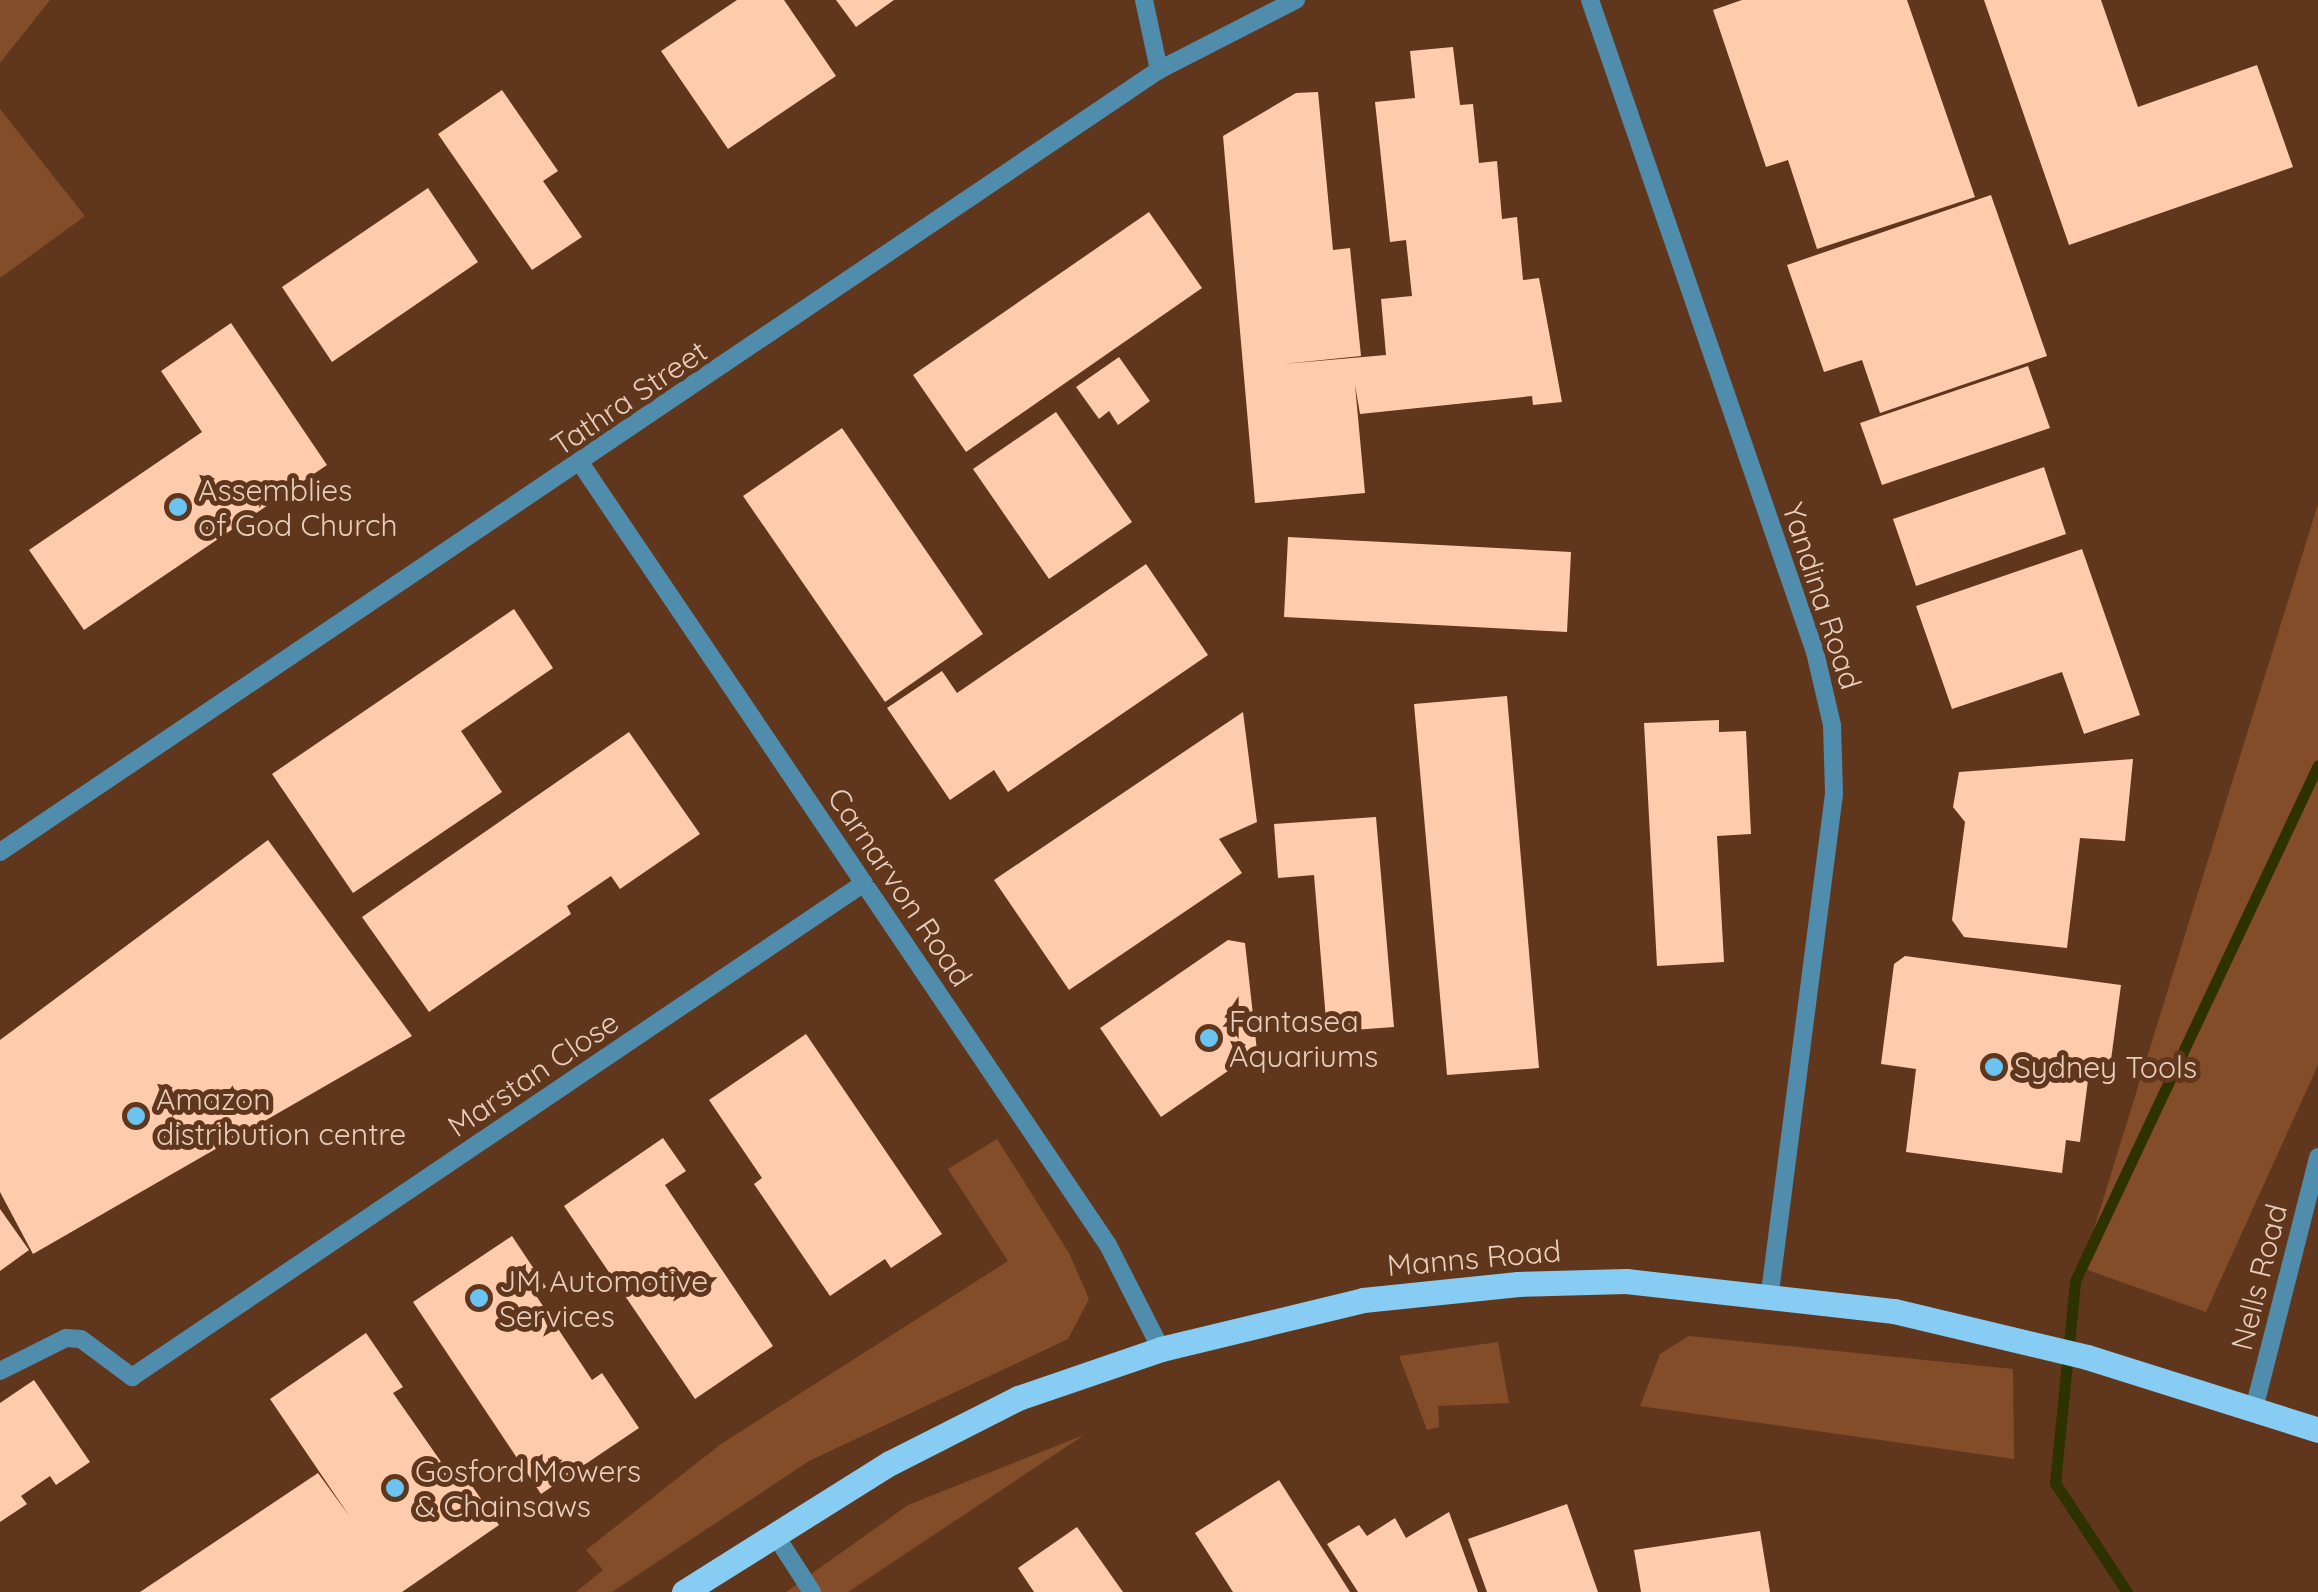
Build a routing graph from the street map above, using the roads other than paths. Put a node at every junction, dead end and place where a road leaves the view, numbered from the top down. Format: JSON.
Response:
{"nodes":[{"id":1,"x":1144,"y":0,"type":"edge"},
{"id":2,"x":1296,"y":0,"type":"edge"},
{"id":3,"x":1590,"y":0,"type":"edge"},
{"id":4,"x":1159,"y":70,"type":"junction"},
{"id":5,"x":581,"y":464,"type":"junction"},
{"id":6,"x":0,"y":852,"type":"edge"},
{"id":7,"x":864,"y":883,"type":"junction"},
{"id":8,"x":2318,"y":1157,"type":"edge"},
{"id":9,"x":1770,"y":1292,"type":"junction"},
{"id":10,"x":1160,"y":1349,"type":"junction"},
{"id":11,"x":0,"y":1370,"type":"edge"},
{"id":12,"x":2254,"y":1410,"type":"junction"},
{"id":13,"x":2318,"y":1430,"type":"edge"},
{"id":14,"x":774,"y":1533,"type":"junction"},
{"id":15,"x":684,"y":1592,"type":"edge"},
{"id":16,"x":812,"y":1592,"type":"edge"}],
"edges":[{"from":1,"to":4,"type":"street"},
{"from":2,"to":4,"type":"street","name":"Tathra Street"},
{"from":3,"to":9,"type":"street","name":"Yandina Road"},
{"from":4,"to":5,"type":"street","name":"Tathra Street"},
{"from":5,"to":6,"type":"street","name":"Tathra Street"},
{"from":5,"to":7,"type":"street","name":"Carnarvon Road"},
{"from":7,"to":10,"type":"street","name":"Carnarvon Road"},
{"from":7,"to":11,"type":"street","name":"Marstan Close"},
{"from":8,"to":12,"type":"street","name":"Nells Road"},
{"from":9,"to":10,"type":"main road","name":"Manns Road"},
{"from":9,"to":12,"type":"main road","name":"Manns Road"},
{"from":10,"to":14,"type":"main road","name":"Manns Road"},
{"from":12,"to":13,"type":"main road","name":"Manns Road"},
{"from":14,"to":15,"type":"main road","name":"Manns Road"},
{"from":14,"to":16,"type":"street"}]}
